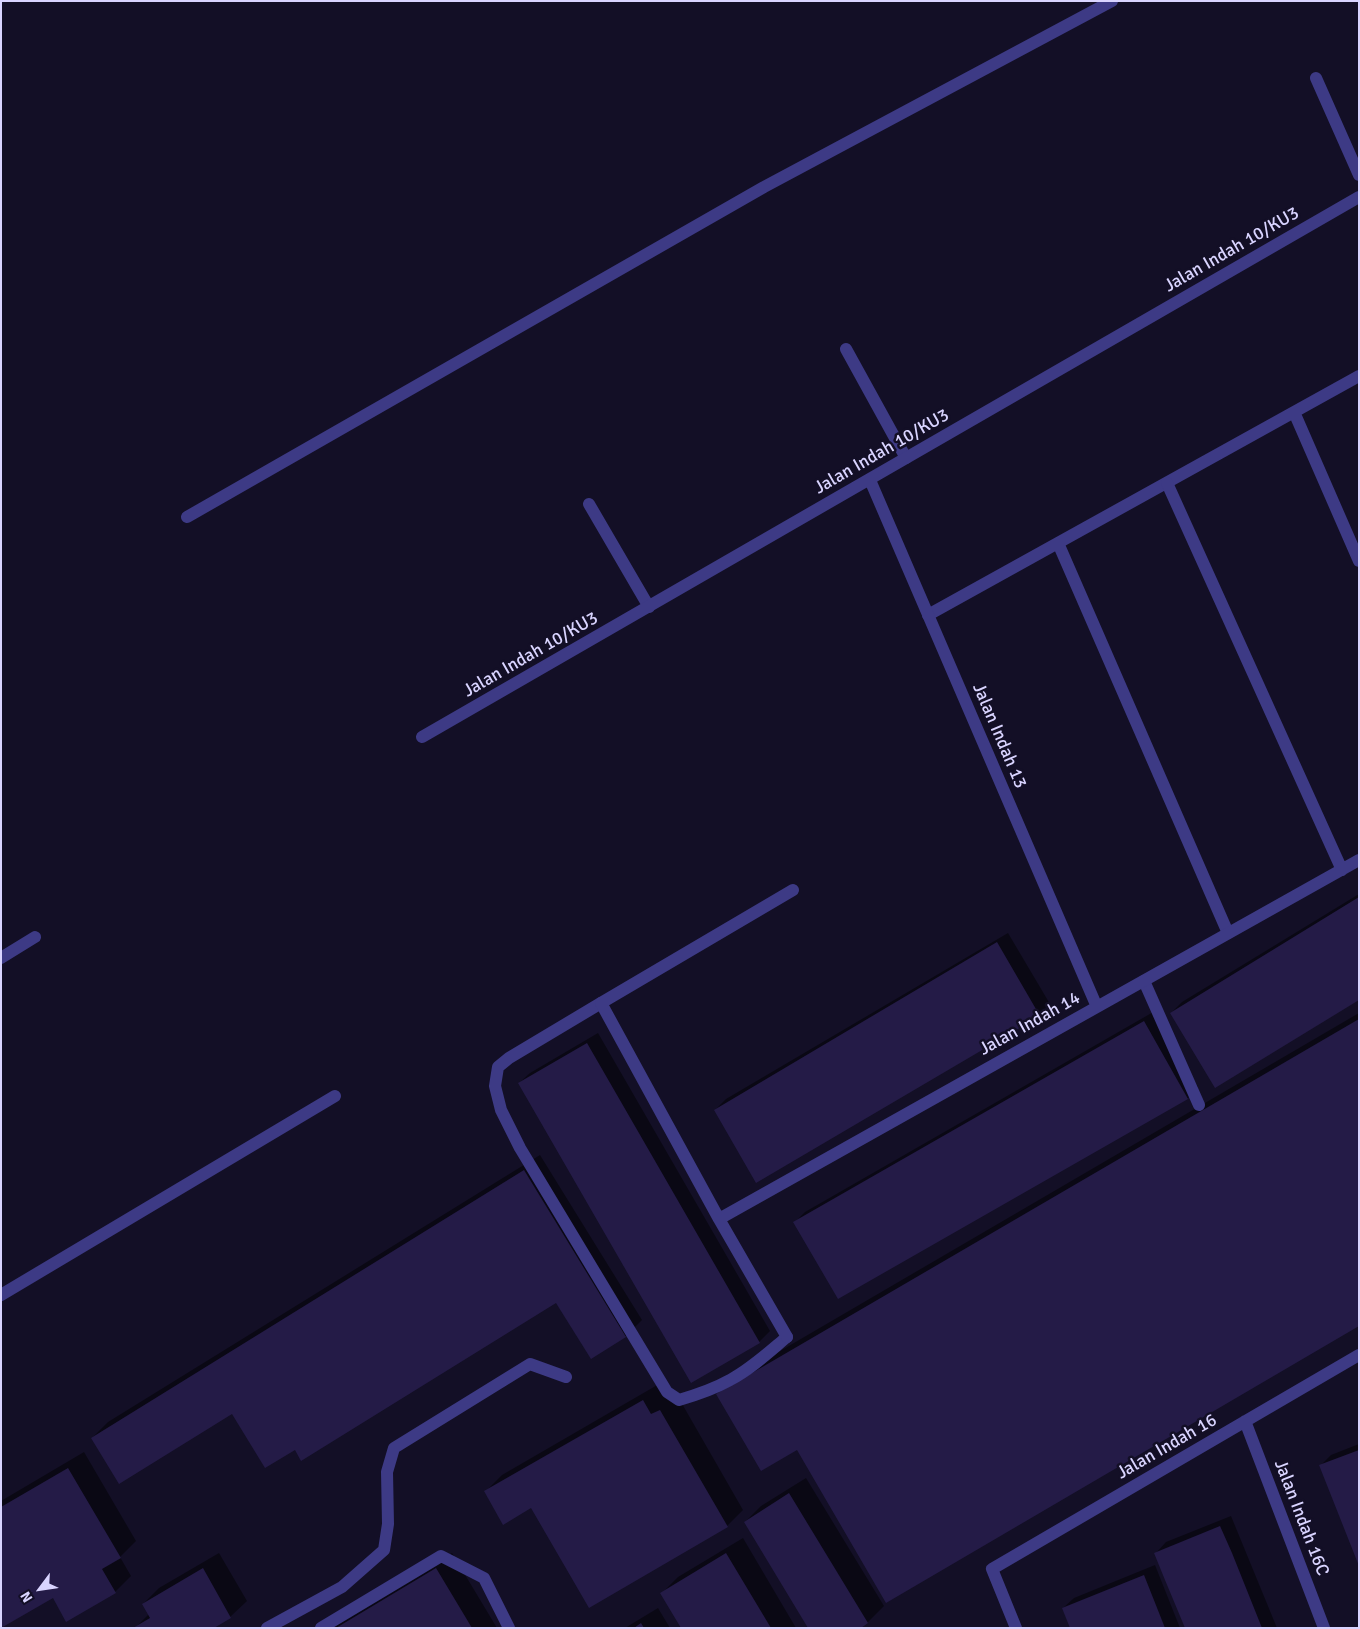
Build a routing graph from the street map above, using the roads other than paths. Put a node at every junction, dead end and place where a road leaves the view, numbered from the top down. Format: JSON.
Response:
{"nodes":[{"id":1,"x":1112,"y":1,"type":"edge"},
{"id":2,"x":1316,"y":78,"type":"dead end"},
{"id":3,"x":1359,"y":175,"type":"edge"},
{"id":4,"x":1359,"y":197,"type":"edge"},
{"id":5,"x":846,"y":349,"type":"dead end"},
{"id":6,"x":1359,"y":376,"type":"edge"},
{"id":7,"x":1294,"y":412,"type":"junction"},
{"id":8,"x":906,"y":458,"type":"junction"},
{"id":9,"x":870,"y":480,"type":"junction"},
{"id":10,"x":1167,"y":483,"type":"junction"},
{"id":11,"x":588,"y":504,"type":"dead end"},
{"id":12,"x":187,"y":517,"type":"dead end"},
{"id":13,"x":1058,"y":543,"type":"junction"},
{"id":14,"x":1359,"y":561,"type":"edge"},
{"id":15,"x":648,"y":607,"type":"junction"},
{"id":16,"x":928,"y":615,"type":"junction"},
{"id":17,"x":422,"y":738,"type":"dead end"},
{"id":18,"x":1359,"y":860,"type":"edge"},
{"id":19,"x":1342,"y":870,"type":"junction"},
{"id":20,"x":793,"y":890,"type":"dead end"},
{"id":21,"x":1228,"y":933,"type":"junction"},
{"id":22,"x":35,"y":937,"type":"dead end"},
{"id":23,"x":1,"y":958,"type":"edge"},
{"id":24,"x":1144,"y":981,"type":"junction"},
{"id":25,"x":601,"y":1003,"type":"junction"},
{"id":26,"x":1097,"y":1007,"type":"junction"},
{"id":27,"x":335,"y":1096,"type":"dead end"},
{"id":28,"x":1199,"y":1105,"type":"dead end"},
{"id":29,"x":718,"y":1219,"type":"junction"},
{"id":30,"x":1,"y":1295,"type":"edge"},
{"id":31,"x":1359,"y":1355,"type":"edge"},
{"id":32,"x":566,"y":1377,"type":"dead end"},
{"id":33,"x":1245,"y":1421,"type":"junction"},
{"id":34,"x":267,"y":1628,"type":"edge"},
{"id":35,"x":321,"y":1628,"type":"edge"},
{"id":36,"x":509,"y":1628,"type":"edge"},
{"id":37,"x":1016,"y":1628,"type":"edge"},
{"id":38,"x":1324,"y":1628,"type":"edge"}],
"edges":[{"from":1,"to":12,"type":"street"},
{"from":2,"to":3,"type":"street"},
{"from":4,"to":8,"type":"street","name":"Jalan Indah 10/KU3"},
{"from":5,"to":8,"type":"street"},
{"from":6,"to":7,"type":"street"},
{"from":7,"to":10,"type":"street"},
{"from":7,"to":14,"type":"street"},
{"from":8,"to":9,"type":"street","name":"Jalan Indah 10/KU3"},
{"from":9,"to":15,"type":"street","name":"Jalan Indah 10/KU3"},
{"from":9,"to":16,"type":"street","name":"Jalan Indah 13"},
{"from":10,"to":13,"type":"street"},
{"from":10,"to":19,"type":"street"},
{"from":11,"to":15,"type":"street"},
{"from":13,"to":16,"type":"street"},
{"from":13,"to":21,"type":"street"},
{"from":15,"to":17,"type":"street","name":"Jalan Indah 10/KU3"},
{"from":16,"to":26,"type":"street","name":"Jalan Indah 13"},
{"from":18,"to":19,"type":"street","name":"Jalan Indah 14"},
{"from":19,"to":21,"type":"street","name":"Jalan Indah 14"},
{"from":20,"to":25,"type":"street"},
{"from":21,"to":24,"type":"street","name":"Jalan Indah 14"},
{"from":22,"to":23,"type":"street"},
{"from":24,"to":26,"type":"street","name":"Jalan Indah 14"},
{"from":24,"to":28,"type":"street"},
{"from":25,"to":29,"type":"street"},
{"from":25,"to":29,"type":"street"},
{"from":26,"to":29,"type":"street","name":"Jalan Indah 14"},
{"from":27,"to":30,"type":"street"},
{"from":31,"to":33,"type":"street","name":"Jalan Indah 16"},
{"from":32,"to":34,"type":"street"},
{"from":33,"to":37,"type":"street","name":"Jalan Indah 16"},
{"from":33,"to":38,"type":"street","name":"Jalan Indah 16C"},
{"from":35,"to":36,"type":"street"}]}
